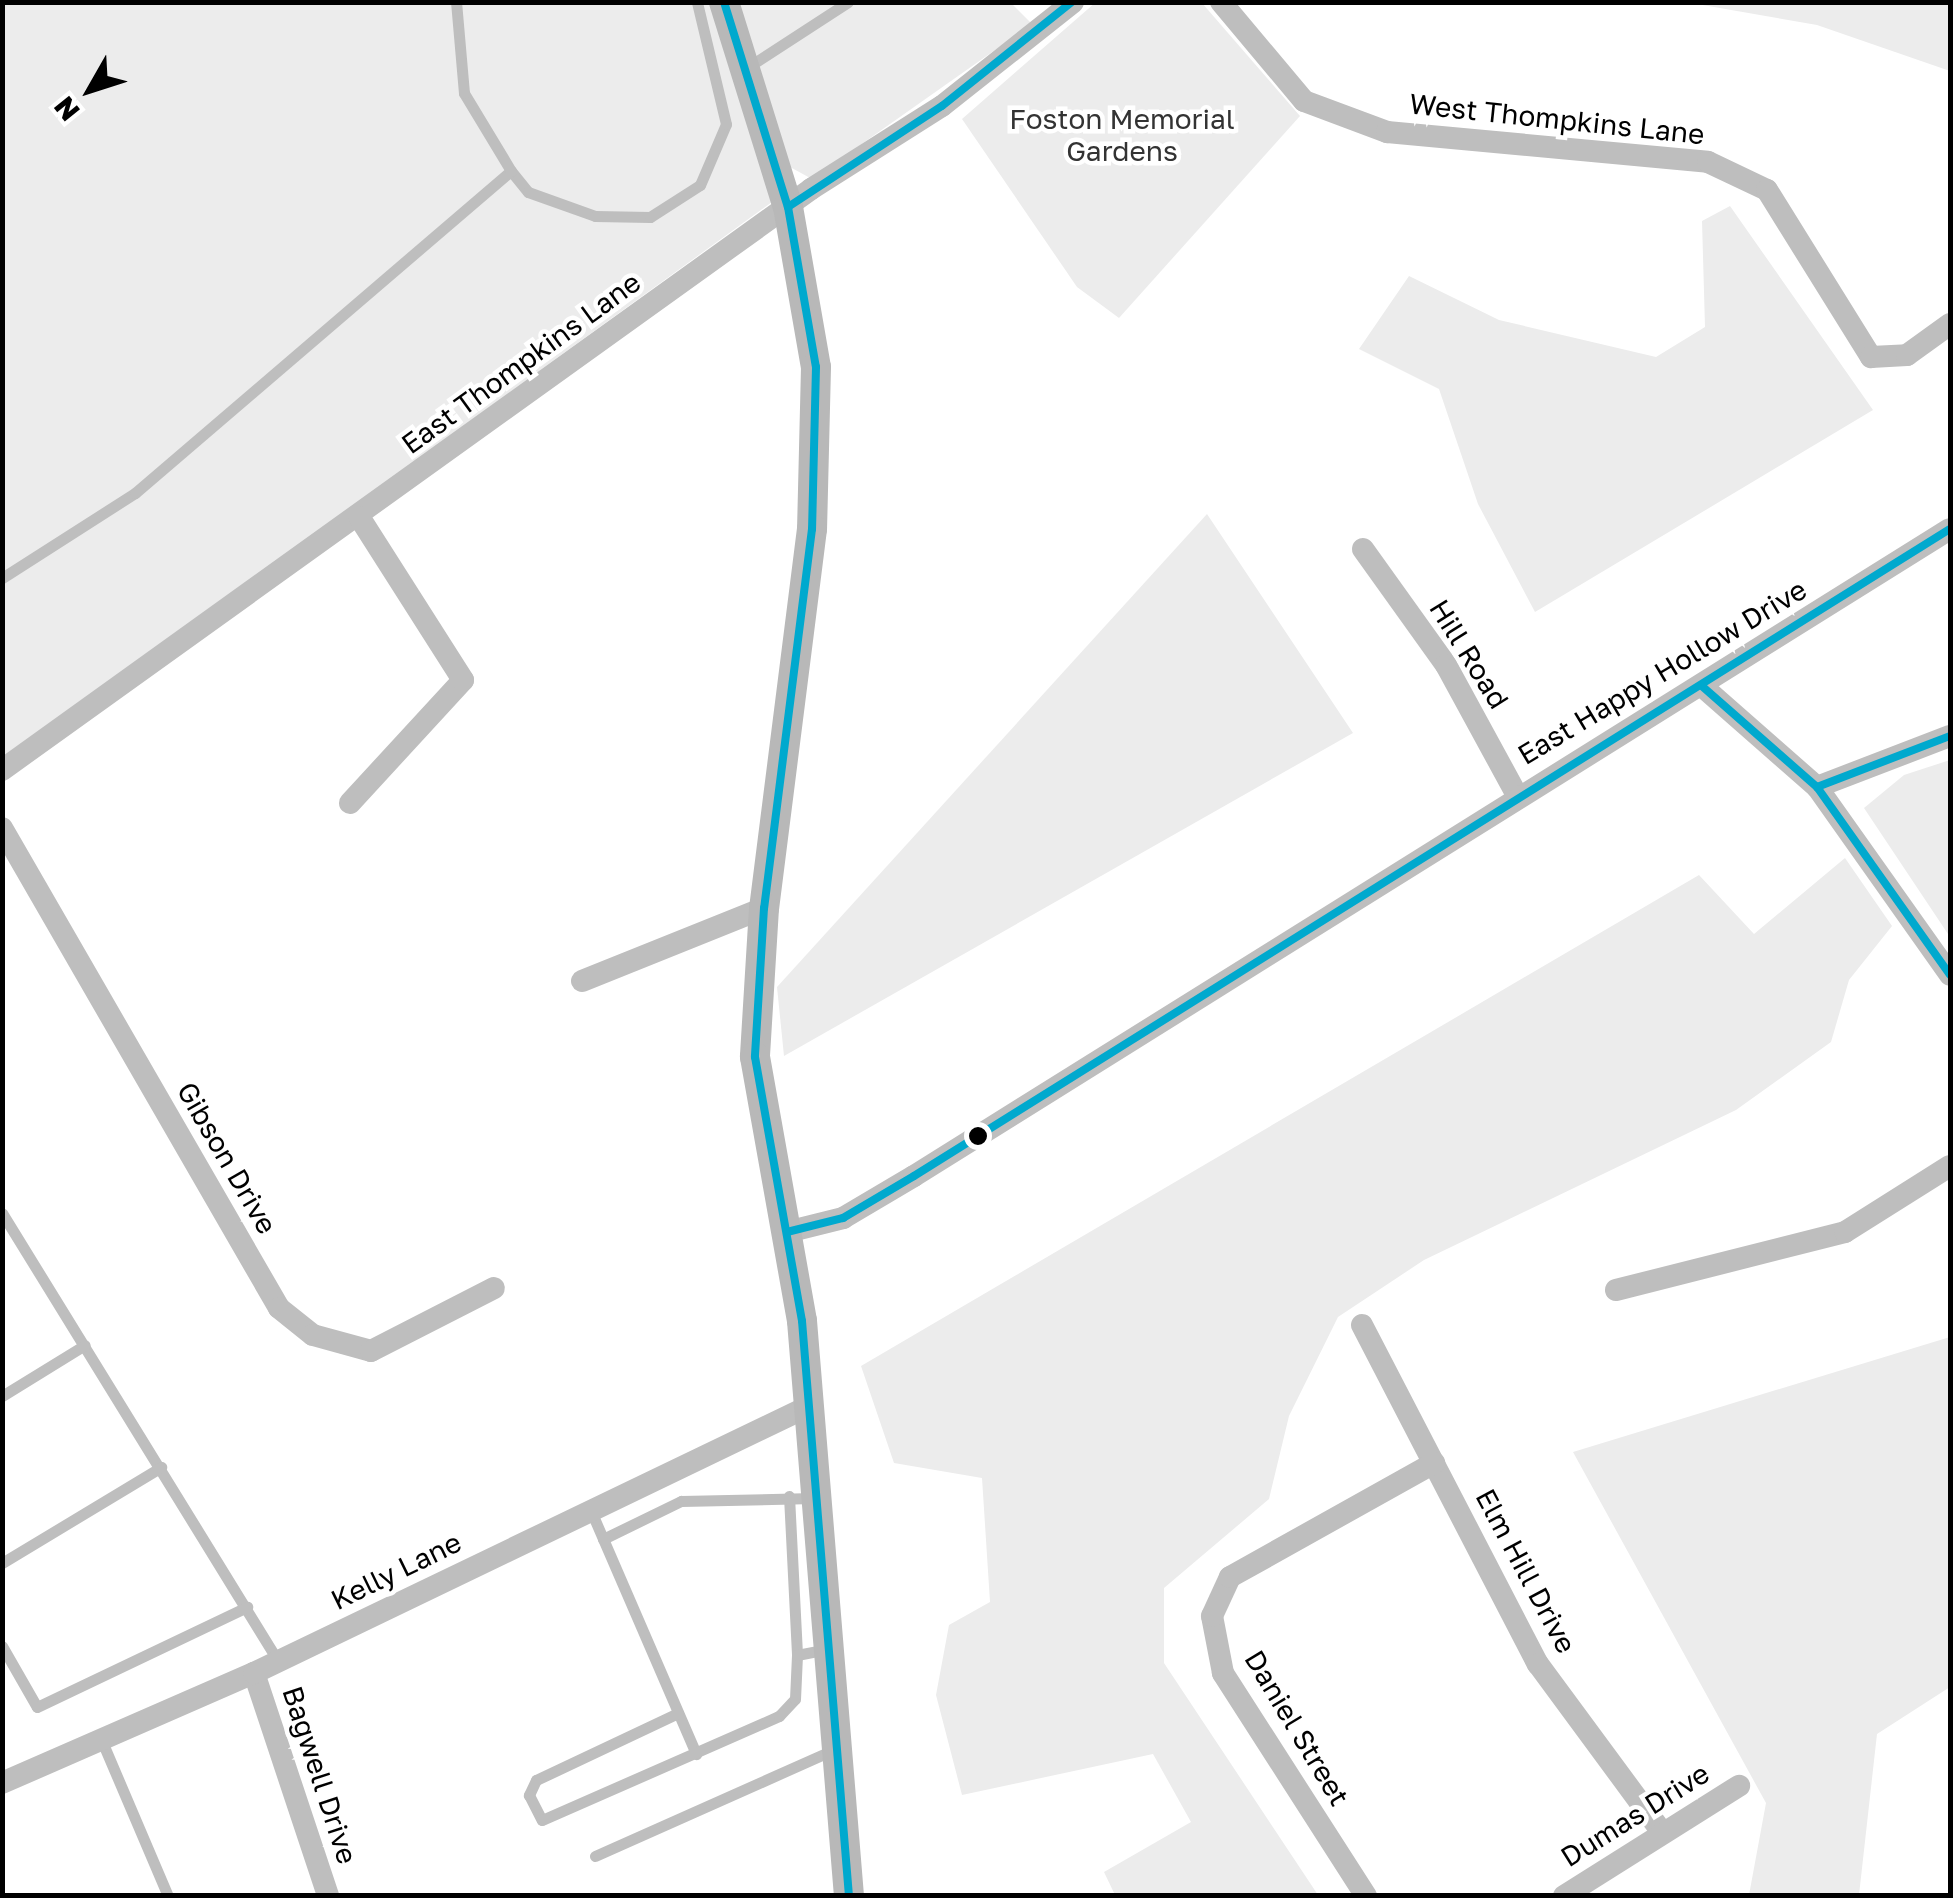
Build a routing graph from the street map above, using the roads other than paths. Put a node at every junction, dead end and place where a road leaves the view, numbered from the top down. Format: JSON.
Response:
{"nodes":[{"id":1,"x":456,"y":2,"type":"edge"},
{"id":2,"x":697,"y":2,"type":"edge"},
{"id":3,"x":724,"y":2,"type":"edge"},
{"id":4,"x":848,"y":2,"type":"edge"},
{"id":5,"x":1073,"y":2,"type":"edge"},
{"id":6,"x":1221,"y":2,"type":"edge"},
{"id":7,"x":745,"y":70,"type":"junction"},
{"id":8,"x":511,"y":171,"type":"junction"},
{"id":9,"x":788,"y":207,"type":"junction"},
{"id":10,"x":1950,"y":324,"type":"edge"},
{"id":11,"x":359,"y":516,"type":"junction"},
{"id":12,"x":1950,"y":529,"type":"edge"},
{"id":13,"x":1363,"y":549,"type":"dead end"},
{"id":14,"x":2,"y":578,"type":"edge"},
{"id":15,"x":1702,"y":686,"type":"junction"},
{"id":16,"x":1950,"y":736,"type":"edge"},
{"id":17,"x":2,"y":770,"type":"edge"},
{"id":18,"x":1817,"y":787,"type":"junction"},
{"id":19,"x":1517,"y":795,"type":"junction"},
{"id":20,"x":350,"y":803,"type":"dead end"},
{"id":21,"x":2,"y":828,"type":"edge"},
{"id":22,"x":764,"y":908,"type":"junction"},
{"id":23,"x":1950,"y":975,"type":"edge"},
{"id":24,"x":582,"y":981,"type":"dead end"},
{"id":25,"x":1950,"y":1166,"type":"edge"},
{"id":26,"x":2,"y":1213,"type":"edge"},
{"id":27,"x":788,"y":1232,"type":"junction"},
{"id":28,"x":494,"y":1288,"type":"dead end"},
{"id":29,"x":1616,"y":1290,"type":"dead end"},
{"id":30,"x":1362,"y":1325,"type":"dead end"},
{"id":31,"x":85,"y":1345,"type":"junction"},
{"id":32,"x":2,"y":1396,"type":"edge"},
{"id":33,"x":811,"y":1405,"type":"junction"},
{"id":34,"x":1434,"y":1463,"type":"junction"},
{"id":35,"x":161,"y":1467,"type":"junction"},
{"id":36,"x":803,"y":1497,"type":"junction"},
{"id":37,"x":591,"y":1511,"type":"junction"},
{"id":38,"x":603,"y":1539,"type":"junction"},
{"id":39,"x":2,"y":1562,"type":"edge"},
{"id":40,"x":808,"y":1568,"type":"junction"},
{"id":41,"x":247,"y":1606,"type":"junction"},
{"id":42,"x":2,"y":1646,"type":"edge"},
{"id":43,"x":828,"y":1649,"type":"junction"},
{"id":44,"x":797,"y":1655,"type":"junction"},
{"id":45,"x":278,"y":1661,"type":"junction"},
{"id":46,"x":254,"y":1673,"type":"junction"},
{"id":47,"x":678,"y":1713,"type":"junction"},
{"id":48,"x":102,"y":1739,"type":"junction"},
{"id":49,"x":835,"y":1748,"type":"junction"},
{"id":50,"x":696,"y":1754,"type":"junction"},
{"id":51,"x":2,"y":1782,"type":"edge"},
{"id":52,"x":1739,"y":1786,"type":"dead end"},
{"id":53,"x":1661,"y":1831,"type":"junction"},
{"id":54,"x":595,"y":1856,"type":"dead end"},
{"id":55,"x":168,"y":1896,"type":"edge"},
{"id":56,"x":328,"y":1896,"type":"edge"},
{"id":57,"x":850,"y":1896,"type":"edge"},
{"id":58,"x":1366,"y":1896,"type":"edge"},
{"id":59,"x":1564,"y":1896,"type":"edge"}],
"edges":[{"from":1,"to":8,"type":"lane"},
{"from":2,"to":8,"type":"lane"},
{"from":3,"to":7,"type":"street"},
{"from":4,"to":7,"type":"lane"},
{"from":5,"to":9,"type":"street","name":"East Thompkins Lane"},
{"from":6,"to":10,"type":"street","name":"West Thompkins Lane"},
{"from":7,"to":9,"type":"street"},
{"from":8,"to":14,"type":"lane"},
{"from":9,"to":11,"type":"street","name":"East Thompkins Lane"},
{"from":9,"to":22,"type":"street"},
{"from":11,"to":17,"type":"street","name":"East Thompkins Lane"},
{"from":11,"to":20,"type":"street"},
{"from":12,"to":15,"type":"street","name":"East Happy Hollow Drive"},
{"from":13,"to":19,"type":"street","name":"Hill Road"},
{"from":15,"to":18,"type":"street"},
{"from":15,"to":19,"type":"street","name":"East Happy Hollow Drive"},
{"from":16,"to":18,"type":"street"},
{"from":18,"to":23,"type":"street"},
{"from":19,"to":27,"type":"street","name":"East Happy Hollow Drive"},
{"from":21,"to":28,"type":"street","name":"Gibson Drive"},
{"from":22,"to":24,"type":"street"},
{"from":22,"to":27,"type":"street"},
{"from":25,"to":29,"type":"street"},
{"from":26,"to":31,"type":"lane"},
{"from":27,"to":33,"type":"street"},
{"from":30,"to":34,"type":"street","name":"Elm Hill Drive"},
{"from":31,"to":32,"type":"lane"},
{"from":31,"to":35,"type":"lane"},
{"from":33,"to":36,"type":"street"},
{"from":33,"to":37,"type":"street","name":"Kelly Lane"},
{"from":34,"to":53,"type":"street","name":"Elm Hill Drive"},
{"from":34,"to":58,"type":"street","name":"Daniel Street"},
{"from":35,"to":39,"type":"lane"},
{"from":35,"to":41,"type":"lane"},
{"from":36,"to":38,"type":"lane"},
{"from":36,"to":40,"type":"street"},
{"from":37,"to":38,"type":"lane"},
{"from":37,"to":45,"type":"street","name":"Kelly Lane"},
{"from":38,"to":47,"type":"lane"},
{"from":40,"to":43,"type":"street"},
{"from":40,"to":44,"type":"lane"},
{"from":41,"to":42,"type":"lane"},
{"from":41,"to":45,"type":"lane"},
{"from":43,"to":44,"type":"lane"},
{"from":43,"to":49,"type":"street"},
{"from":44,"to":50,"type":"lane"},
{"from":45,"to":46,"type":"street","name":"Kelly Lane"},
{"from":46,"to":48,"type":"street","name":"Kelly Lane"},
{"from":46,"to":56,"type":"street","name":"Bagwell Drive"},
{"from":47,"to":50,"type":"lane"},
{"from":47,"to":50,"type":"lane"},
{"from":48,"to":51,"type":"street","name":"Kelly Lane"},
{"from":48,"to":55,"type":"lane"},
{"from":49,"to":54,"type":"lane"},
{"from":49,"to":57,"type":"street"},
{"from":52,"to":53,"type":"street","name":"Dumas Drive"},
{"from":53,"to":59,"type":"street","name":"Dumas Drive"}]}
